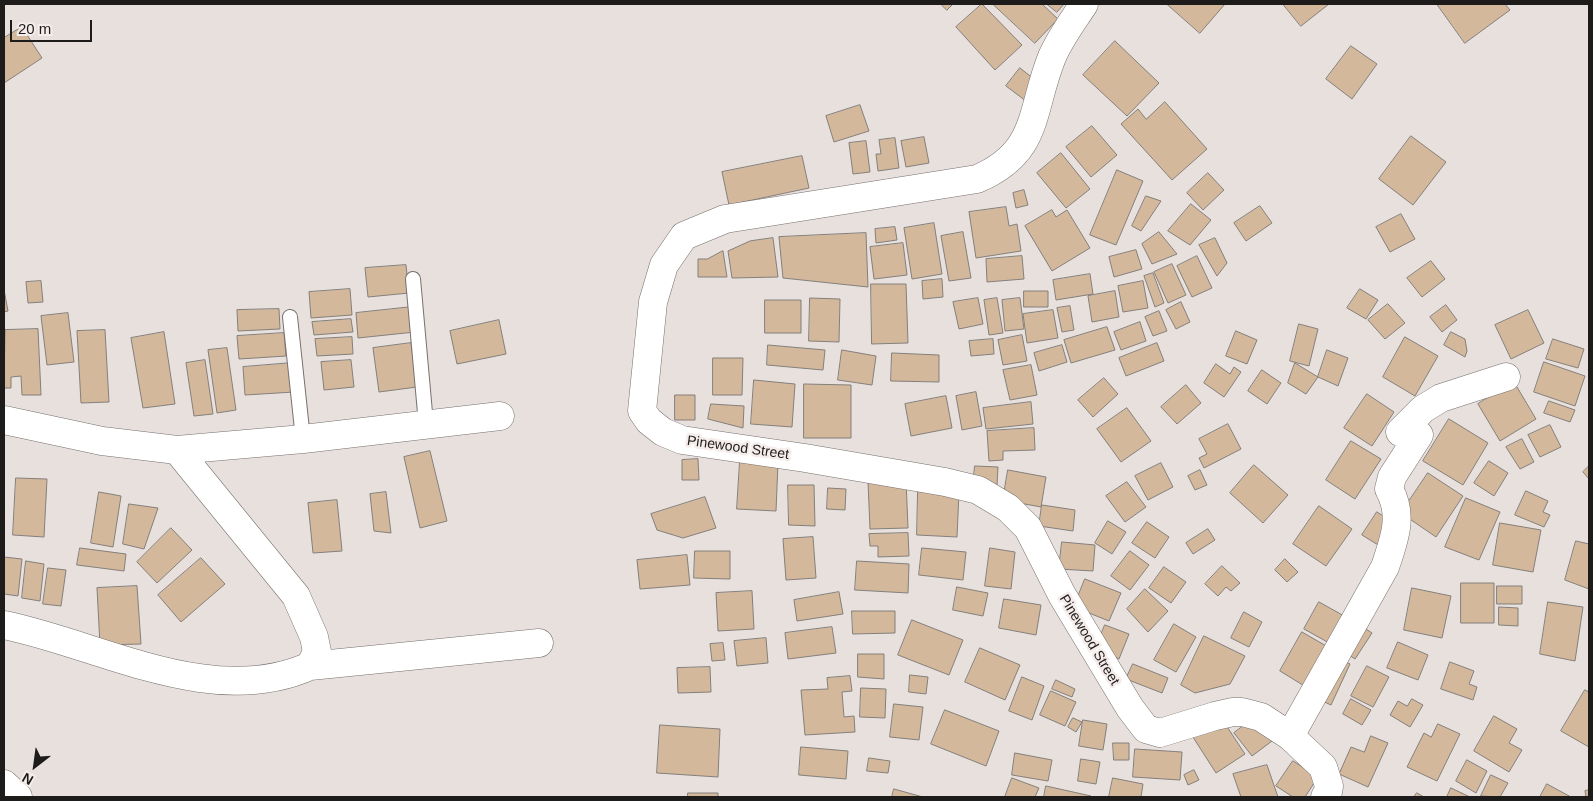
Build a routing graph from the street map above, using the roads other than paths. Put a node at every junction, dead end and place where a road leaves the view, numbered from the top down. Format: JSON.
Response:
{"nodes":[{"id":1,"x":1084,"y":4,"type":"edge"},
{"id":2,"x":413,"y":279,"type":"dead end"},
{"id":3,"x":290,"y":317,"type":"dead end"},
{"id":4,"x":1506,"y":377,"type":"dead end"},
{"id":5,"x":500,"y":416,"type":"dead end"},
{"id":6,"x":4,"y":420,"type":"edge"},
{"id":7,"x":426,"y":424,"type":"junction"},
{"id":8,"x":303,"y":439,"type":"junction"},
{"id":9,"x":177,"y":450,"type":"junction"},
{"id":10,"x":4,"y":625,"type":"edge"},
{"id":11,"x":540,"y":643,"type":"dead end"},
{"id":12,"x":310,"y":666,"type":"junction"},
{"id":13,"x":1290,"y":736,"type":"junction"},
{"id":14,"x":4,"y":784,"type":"edge"},
{"id":15,"x":18,"y":797,"type":"edge"},
{"id":16,"x":1324,"y":797,"type":"edge"}],
"edges":[{"from":1,"to":13,"type":"street","name":"Pinewood Street"},
{"from":2,"to":7,"type":"lane"},
{"from":3,"to":8,"type":"lane"},
{"from":4,"to":13,"type":"street"},
{"from":5,"to":7,"type":"street"},
{"from":6,"to":9,"type":"street"},
{"from":7,"to":8,"type":"street"},
{"from":8,"to":9,"type":"street"},
{"from":9,"to":12,"type":"street"},
{"from":10,"to":12,"type":"street"},
{"from":11,"to":12,"type":"street"},
{"from":13,"to":16,"type":"street","name":"Pinewood Street"},
{"from":14,"to":15,"type":"street"}]}
